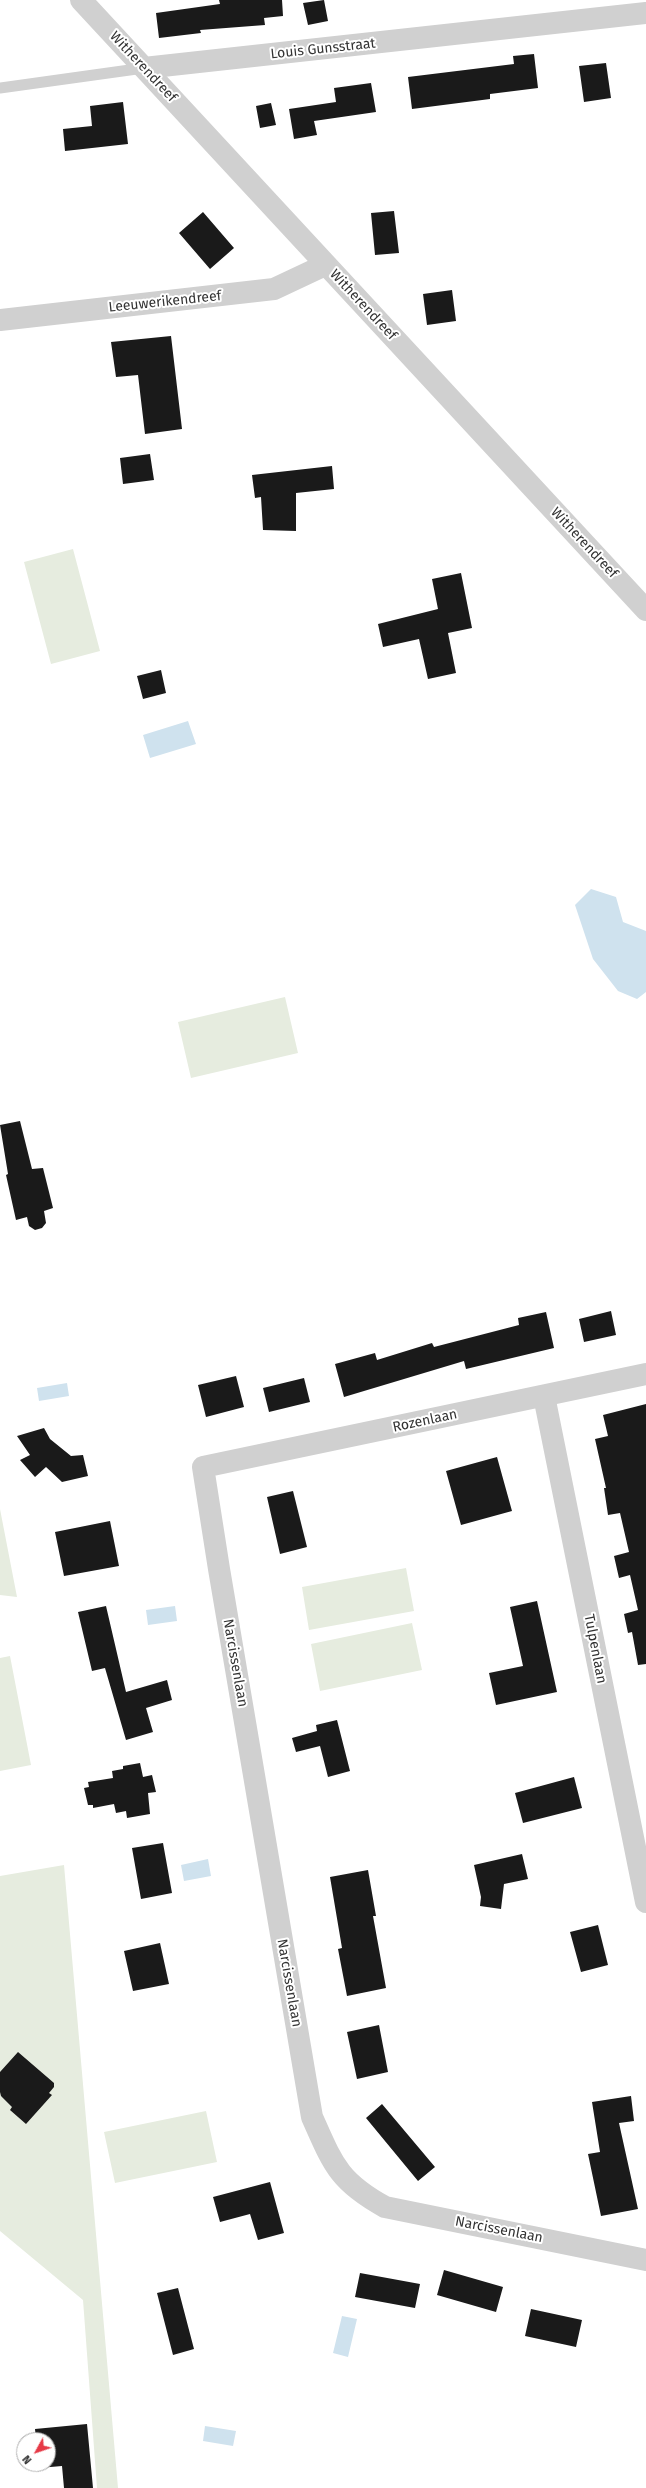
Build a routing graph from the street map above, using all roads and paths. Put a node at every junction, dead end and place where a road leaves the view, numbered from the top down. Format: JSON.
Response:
{"nodes":[{"id":1,"x":81,"y":0,"type":"edge"},
{"id":2,"x":646,"y":13,"type":"edge"},
{"id":3,"x":144,"y":68,"type":"junction"},
{"id":4,"x":0,"y":88,"type":"edge"},
{"id":5,"x":325,"y":265,"type":"junction"},
{"id":6,"x":0,"y":320,"type":"edge"},
{"id":7,"x":646,"y":610,"type":"edge"},
{"id":8,"x":646,"y":1374,"type":"edge"},
{"id":9,"x":544,"y":1396,"type":"junction"},
{"id":10,"x":203,"y":1467,"type":"joint"},
{"id":11,"x":646,"y":1902,"type":"edge"},
{"id":12,"x":646,"y":2260,"type":"edge"}],
"edges":[{"from":1,"to":3,"type":"street","name":"Witherendreef"},
{"from":2,"to":3,"type":"street","name":"Louis Gunsstraat"},
{"from":3,"to":4,"type":"lane","name":"Louis Gunsstraat"},
{"from":3,"to":5,"type":"street","name":"Witherendreef"},
{"from":5,"to":6,"type":"street","name":"Leeuwerikendreef"},
{"from":5,"to":7,"type":"street","name":"Witherendreef"},
{"from":8,"to":9,"type":"street","name":"Rozenlaan"},
{"from":9,"to":10,"type":"street","name":"Rozenlaan"},
{"from":9,"to":11,"type":"street","name":"Tulpenlaan"},
{"from":10,"to":12,"type":"street","name":"Narcissenlaan"}]}
